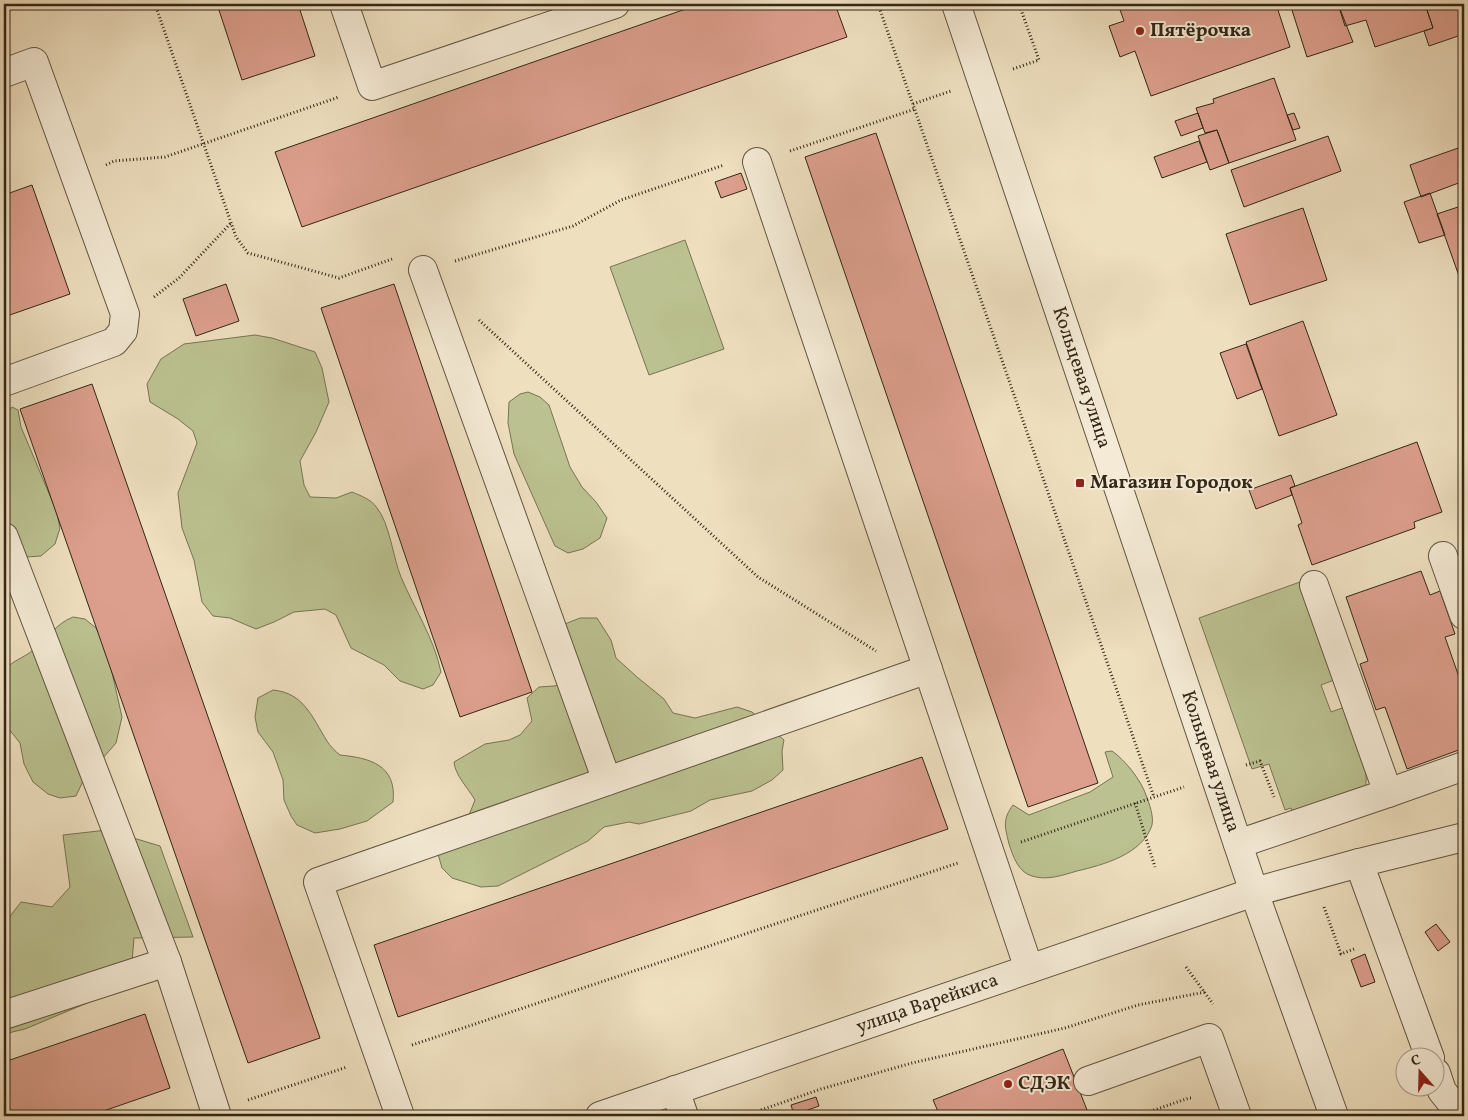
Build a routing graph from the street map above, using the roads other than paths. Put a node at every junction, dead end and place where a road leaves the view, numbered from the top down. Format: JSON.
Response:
{"nodes":[{"id":1,"x":344,"y":4,"type":"edge"},
{"id":2,"x":615,"y":4,"type":"edge"},
{"id":3,"x":956,"y":4,"type":"edge"},
{"id":4,"x":4,"y":74,"type":"edge"},
{"id":5,"x":757,"y":162,"type":"road end"},
{"id":6,"x":423,"y":270,"type":"road end"},
{"id":7,"x":4,"y":382,"type":"edge"},
{"id":8,"x":4,"y":537,"type":"edge"},
{"id":9,"x":1443,"y":556,"type":"dead end"},
{"id":10,"x":1314,"y":585,"type":"dead end"},
{"id":11,"x":1464,"y":615,"type":"edge"},
{"id":12,"x":921,"y":672,"type":"junction"},
{"id":13,"x":1464,"y":766,"type":"edge"},
{"id":14,"x":607,"y":781,"type":"junction"},
{"id":15,"x":1388,"y":793,"type":"junction"},
{"id":16,"x":1464,"y":837,"type":"edge"},
{"id":17,"x":1238,"y":844,"type":"junction"},
{"id":18,"x":1359,"y":863,"type":"junction"},
{"id":19,"x":1254,"y":892,"type":"junction"},
{"id":20,"x":166,"y":962,"type":"junction"},
{"id":21,"x":1029,"y":969,"type":"junction"},
{"id":22,"x":4,"y":1015,"type":"edge"},
{"id":23,"x":1426,"y":1048,"type":"edge"},
{"id":24,"x":1088,"y":1081,"type":"dead end"},
{"id":25,"x":676,"y":1090,"type":"junction"},
{"id":26,"x":1446,"y":1096,"type":"edge"},
{"id":27,"x":216,"y":1114,"type":"edge"},
{"id":28,"x":400,"y":1116,"type":"edge"},
{"id":29,"x":600,"y":1116,"type":"edge"},
{"id":30,"x":684,"y":1116,"type":"edge"},
{"id":31,"x":1236,"y":1116,"type":"edge"},
{"id":32,"x":1334,"y":1116,"type":"edge"},
{"id":33,"x":1462,"y":1116,"type":"edge"}],
"edges":[{"from":1,"to":2,"type":"street"},
{"from":3,"to":17,"type":"street","name":"Кольцевая улица"},
{"from":4,"to":7,"type":"street"},
{"from":5,"to":12,"type":"street"},
{"from":6,"to":14,"type":"street"},
{"from":8,"to":20,"type":"street"},
{"from":9,"to":11,"type":"street"},
{"from":10,"to":15,"type":"street"},
{"from":12,"to":14,"type":"street"},
{"from":12,"to":21,"type":"street"},
{"from":13,"to":15,"type":"street"},
{"from":14,"to":28,"type":"street"},
{"from":15,"to":17,"type":"street"},
{"from":16,"to":18,"type":"street","name":"улица Варейкиса"},
{"from":17,"to":19,"type":"street","name":"Кольцевая улица"},
{"from":18,"to":19,"type":"street","name":"улица Варейкиса"},
{"from":18,"to":23,"type":"street"},
{"from":19,"to":21,"type":"street","name":"улица Варейкиса"},
{"from":19,"to":32,"type":"street","name":"Кольцевая улица"},
{"from":20,"to":22,"type":"street"},
{"from":20,"to":27,"type":"street"},
{"from":21,"to":25,"type":"street","name":"улица Варейкиса"},
{"from":24,"to":31,"type":"street"},
{"from":25,"to":29,"type":"street","name":"улица Варейкиса"},
{"from":25,"to":30,"type":"street"},
{"from":26,"to":33,"type":"street"}]}
